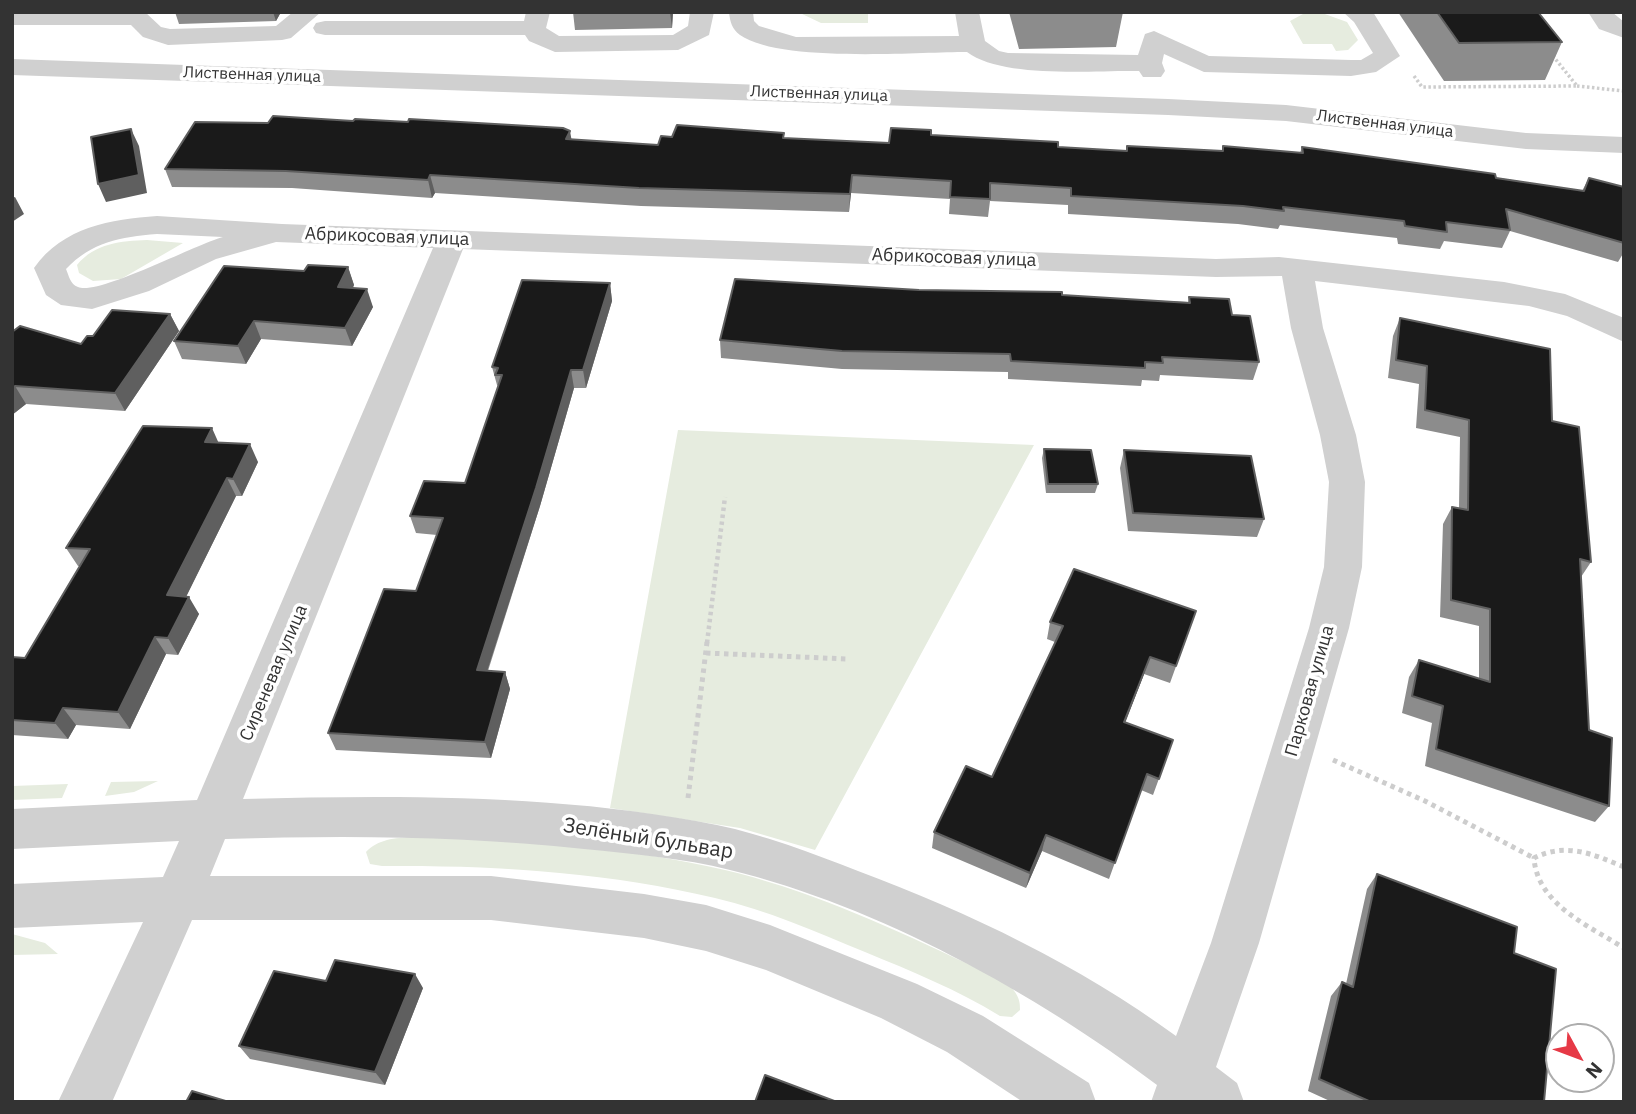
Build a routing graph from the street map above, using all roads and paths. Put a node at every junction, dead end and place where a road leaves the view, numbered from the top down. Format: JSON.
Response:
{"nodes":[{"id":1,"x":702,"y":12,"type":"edge"},
{"id":2,"x":741,"y":12,"type":"edge"},
{"id":3,"x":967,"y":12,"type":"edge"},
{"id":4,"x":1355,"y":12,"type":"edge"},
{"id":5,"x":1600,"y":12,"type":"edge"},
{"id":6,"x":141,"y":15,"type":"edge"},
{"id":7,"x":12,"y":18,"type":"edge"},
{"id":8,"x":319,"y":18,"type":"edge"},
{"id":9,"x":536,"y":20,"type":"edge"},
{"id":10,"x":1624,"y":31,"type":"edge"},
{"id":11,"x":282,"y":33,"type":"junction"},
{"id":12,"x":1150,"y":41,"type":"junction"},
{"id":13,"x":973,"y":44,"type":"junction"},
{"id":14,"x":1551,"y":54,"type":"edge"},
{"id":15,"x":1387,"y":56,"type":"junction"},
{"id":16,"x":1204,"y":64,"type":"junction"},
{"id":17,"x":12,"y":66,"type":"edge"},
{"id":18,"x":264,"y":75,"type":"junction"},
{"id":19,"x":305,"y":77,"type":"junction"},
{"id":20,"x":1577,"y":86,"type":"junction"},
{"id":21,"x":1624,"y":91,"type":"edge"},
{"id":22,"x":1168,"y":107,"type":"junction"},
{"id":23,"x":1225,"y":110,"type":"junction"},
{"id":24,"x":1624,"y":145,"type":"edge"},
{"id":25,"x":274,"y":233,"type":"junction"},
{"id":26,"x":452,"y":239,"type":"junction"},
{"id":27,"x":1297,"y":270,"type":"junction"},
{"id":28,"x":1624,"y":332,"type":"edge"},
{"id":29,"x":725,"y":497,"type":"dead end"},
{"id":30,"x":705,"y":653,"type":"junction"},
{"id":31,"x":848,"y":659,"type":"dead end"},
{"id":32,"x":1330,"y":758,"type":"dead end"},
{"id":33,"x":686,"y":811,"type":"dead end"},
{"id":34,"x":209,"y":820,"type":"junction"},
{"id":35,"x":12,"y":829,"type":"edge"},
{"id":36,"x":1534,"y":858,"type":"junction"},
{"id":37,"x":1624,"y":867,"type":"edge"},
{"id":38,"x":176,"y":898,"type":"junction"},
{"id":39,"x":12,"y":906,"type":"edge"},
{"id":40,"x":1624,"y":948,"type":"edge"},
{"id":41,"x":1194,"y":1093,"type":"edge"},
{"id":42,"x":84,"y":1102,"type":"edge"},
{"id":43,"x":1070,"y":1102,"type":"edge"}],
"edges":[{"from":1,"to":9,"type":"street"},
{"from":2,"to":13,"type":"street"},
{"from":3,"to":13,"type":"street"},
{"from":4,"to":15,"type":"street"},
{"from":5,"to":10,"type":"street"},
{"from":6,"to":7,"type":"street"},
{"from":6,"to":11,"type":"street"},
{"from":8,"to":9,"type":"street"},
{"from":8,"to":11,"type":"street"},
{"from":8,"to":19,"type":"street"},
{"from":11,"to":18,"type":"street"},
{"from":12,"to":13,"type":"street"},
{"from":12,"to":16,"type":"street"},
{"from":12,"to":22,"type":"street"},
{"from":14,"to":20,"type":"path"},
{"from":15,"to":16,"type":"street"},
{"from":15,"to":20,"type":"path"},
{"from":16,"to":23,"type":"street"},
{"from":17,"to":18,"type":"street","name":"Лиственная улица"},
{"from":18,"to":19,"type":"street","name":"Лиственная улица"},
{"from":19,"to":22,"type":"street","name":"Лиственная улица"},
{"from":20,"to":21,"type":"path"},
{"from":22,"to":23,"type":"street","name":"Лиственная улица"},
{"from":23,"to":24,"type":"street","name":"Лиственная улица"},
{"from":25,"to":25,"type":"street","name":"Абрикосовая улица"},
{"from":25,"to":26,"type":"street","name":"Абрикосовая улица"},
{"from":26,"to":27,"type":"street","name":"Абрикосовая улица"},
{"from":26,"to":34,"type":"street","name":"Сиреневая улица"},
{"from":27,"to":28,"type":"street","name":"Абрикосовая улица"},
{"from":27,"to":41,"type":"street","name":"Парковая улица"},
{"from":29,"to":30,"type":"path"},
{"from":30,"to":31,"type":"path"},
{"from":30,"to":33,"type":"path"},
{"from":32,"to":36,"type":"path"},
{"from":34,"to":35,"type":"street","name":"Зелёный бульвар"},
{"from":34,"to":38,"type":"street","name":"Сиреневая улица"},
{"from":34,"to":41,"type":"street","name":"Зелёный бульвар"},
{"from":36,"to":37,"type":"path"},
{"from":36,"to":40,"type":"path"},
{"from":38,"to":39,"type":"street"},
{"from":38,"to":42,"type":"street","name":"Сиреневая улица"},
{"from":38,"to":43,"type":"street"}]}
